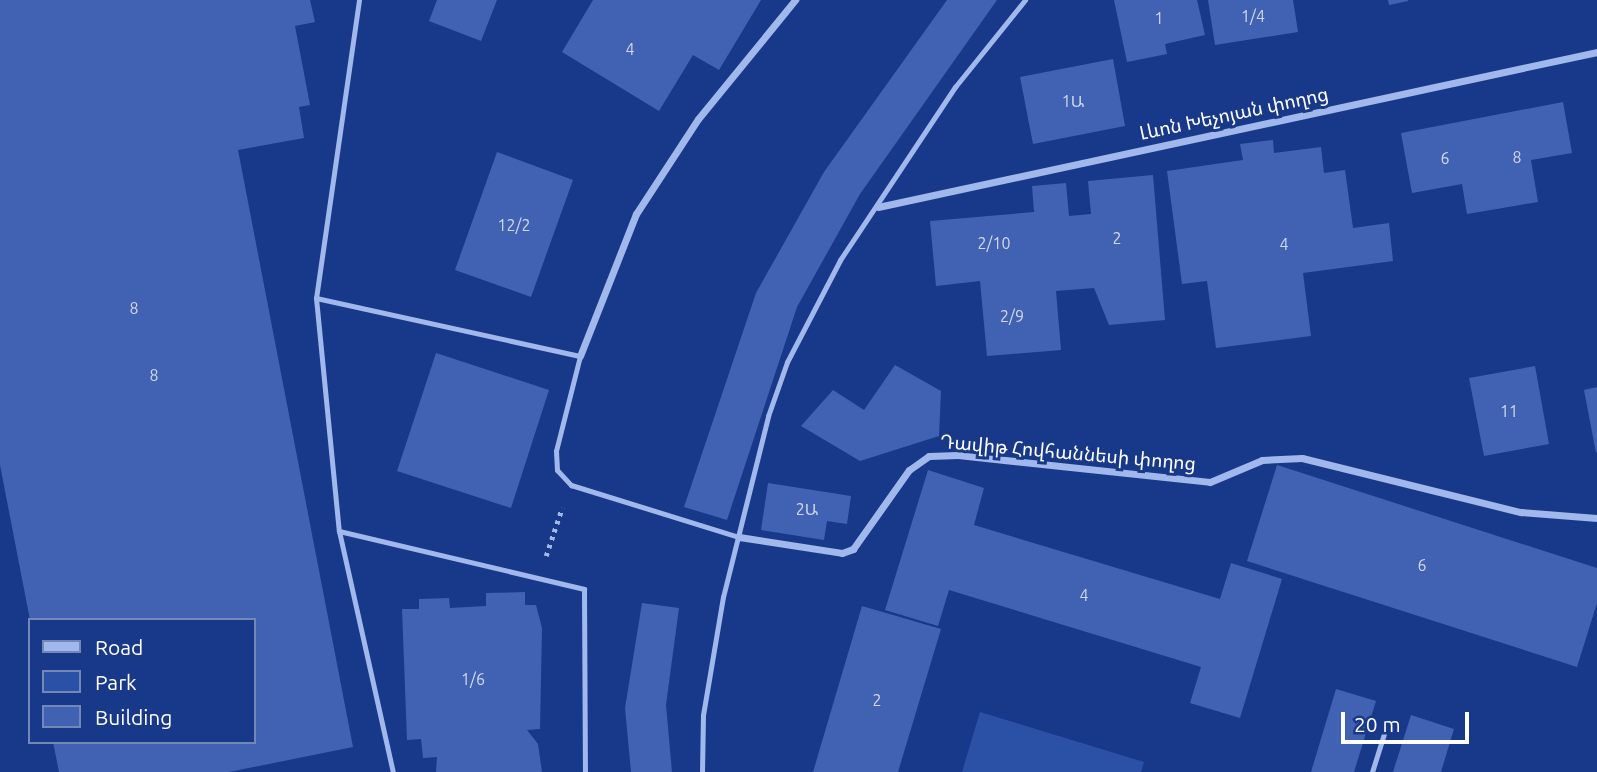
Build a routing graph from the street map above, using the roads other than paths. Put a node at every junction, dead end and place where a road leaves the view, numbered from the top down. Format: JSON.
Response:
{"nodes":[{"id":1,"x":359,"y":0,"type":"edge"},
{"id":2,"x":795,"y":0,"type":"edge"},
{"id":3,"x":1025,"y":0,"type":"edge"},
{"id":4,"x":1597,"y":52,"type":"edge"},
{"id":5,"x":878,"y":207,"type":"junction"},
{"id":6,"x":316,"y":298,"type":"junction"},
{"id":7,"x":580,"y":356,"type":"junction"},
{"id":8,"x":1597,"y":518,"type":"edge"},
{"id":9,"x":339,"y":531,"type":"junction"},
{"id":10,"x":739,"y":537,"type":"junction"},
{"id":11,"x":1388,"y":721,"type":"dead end"},
{"id":12,"x":393,"y":772,"type":"edge"},
{"id":13,"x":585,"y":772,"type":"edge"},
{"id":14,"x":702,"y":772,"type":"edge"},
{"id":15,"x":1372,"y":772,"type":"edge"}],
"edges":[{"from":1,"to":6,"type":"lane"},
{"from":2,"to":7,"type":"street"},
{"from":3,"to":5,"type":"lane"},
{"from":4,"to":5,"type":"street","name":"Լևոն Խեչոյան փողոց"},
{"from":5,"to":10,"type":"lane"},
{"from":6,"to":7,"type":"lane"},
{"from":6,"to":9,"type":"lane"},
{"from":7,"to":10,"type":"lane"},
{"from":8,"to":10,"type":"street","name":"Դավիթ Հովհաննեսի փողոց"},
{"from":9,"to":12,"type":"lane"},
{"from":9,"to":13,"type":"lane"},
{"from":10,"to":14,"type":"lane"},
{"from":11,"to":15,"type":"lane"}]}
